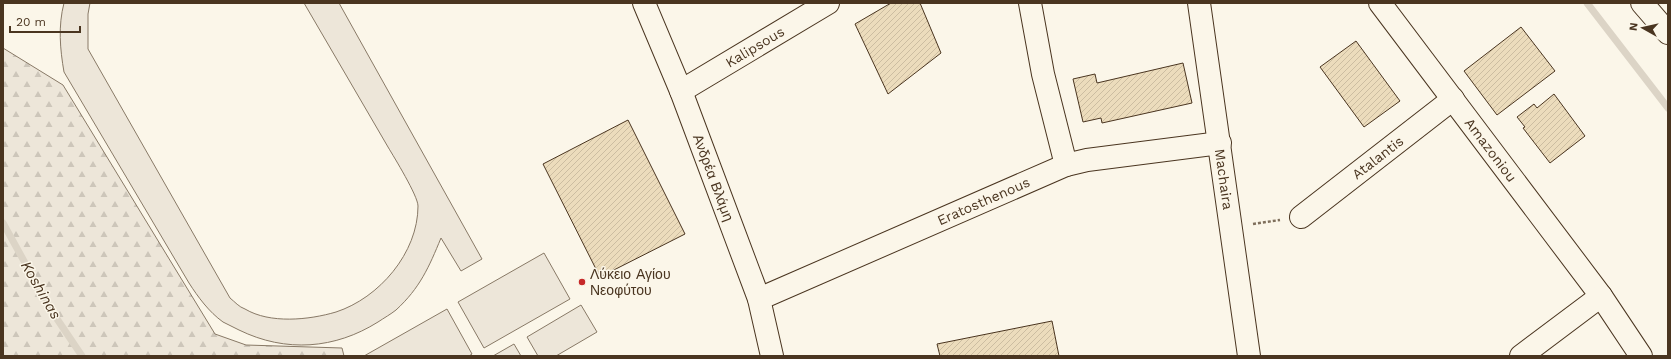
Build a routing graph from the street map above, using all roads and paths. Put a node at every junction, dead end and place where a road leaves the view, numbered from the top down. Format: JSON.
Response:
{"nodes":[{"id":1,"x":644,"y":3,"type":"edge"},
{"id":2,"x":828,"y":3,"type":"edge"},
{"id":3,"x":1030,"y":3,"type":"edge"},
{"id":4,"x":1199,"y":3,"type":"edge"},
{"id":5,"x":1380,"y":3,"type":"edge"},
{"id":6,"x":1642,"y":3,"type":"edge"},
{"id":7,"x":1668,"y":34,"type":"edge"},
{"id":8,"x":681,"y":91,"type":"junction"},
{"id":9,"x":1453,"y":99,"type":"junction"},
{"id":10,"x":1220,"y":143,"type":"junction"},
{"id":11,"x":1066,"y":165,"type":"junction"},
{"id":12,"x":1301,"y":217,"type":"joint"},
{"id":13,"x":1231,"y":227,"type":"junction"},
{"id":14,"x":1601,"y":296,"type":"junction"},
{"id":15,"x":759,"y":299,"type":"junction"},
{"id":16,"x":772,"y":356,"type":"edge"},
{"id":17,"x":1249,"y":356,"type":"edge"},
{"id":18,"x":1521,"y":356,"type":"edge"},
{"id":19,"x":1641,"y":356,"type":"edge"}],
"edges":[{"from":1,"to":8,"type":"street","name":"Ανδρέα Βλάμη"},
{"from":2,"to":8,"type":"street","name":"Kalipsous"},
{"from":3,"to":11,"type":"street"},
{"from":4,"to":10,"type":"street","name":"Machaira"},
{"from":5,"to":9,"type":"street","name":"Amazoniou"},
{"from":6,"to":7,"type":"street"},
{"from":8,"to":15,"type":"street","name":"Ανδρέα Βλάμη"},
{"from":9,"to":12,"type":"street","name":"Atalantis"},
{"from":9,"to":14,"type":"street","name":"Amazoniou"},
{"from":10,"to":11,"type":"street","name":"Eratosthenous"},
{"from":10,"to":13,"type":"street","name":"Machaira"},
{"from":11,"to":15,"type":"street","name":"Eratosthenous"},
{"from":12,"to":13,"type":"path"},
{"from":13,"to":17,"type":"street","name":"Machaira"},
{"from":14,"to":18,"type":"street"},
{"from":14,"to":19,"type":"street","name":"Amazoniou"},
{"from":15,"to":16,"type":"street","name":"Ανδρέα Βλάμη"}]}
